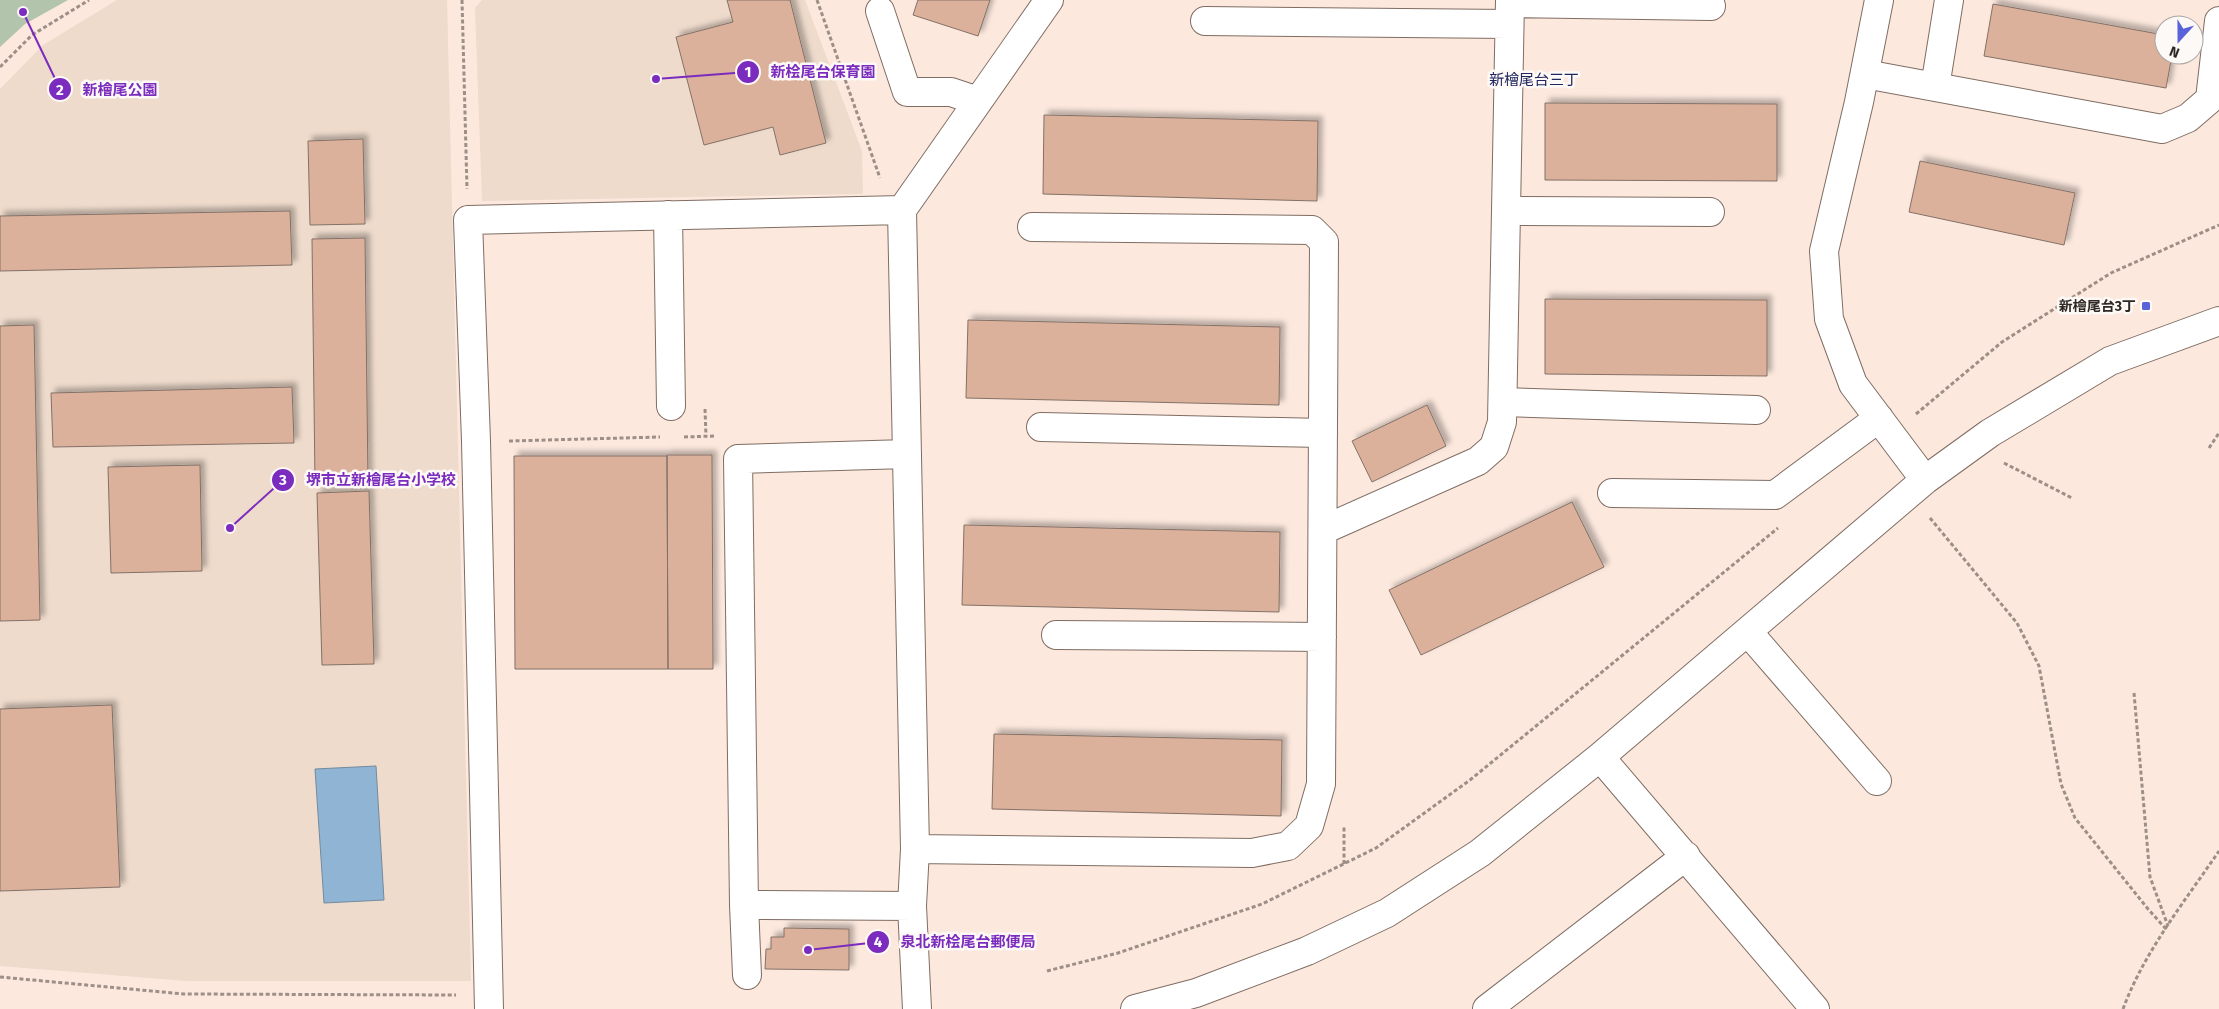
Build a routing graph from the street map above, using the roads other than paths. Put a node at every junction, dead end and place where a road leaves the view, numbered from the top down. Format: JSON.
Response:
{"nodes":[{"id":1,"x":1049,"y":0,"type":"edge"},
{"id":2,"x":1879,"y":0,"type":"edge"},
{"id":3,"x":1949,"y":0,"type":"edge"},
{"id":4,"x":1711,"y":6,"type":"dead end"},
{"id":5,"x":1510,"y":9,"type":"edge"},
{"id":6,"x":880,"y":11,"type":"dead end"},
{"id":7,"x":1205,"y":21,"type":"dead end"},
{"id":8,"x":2219,"y":21,"type":"edge"},
{"id":9,"x":1864,"y":74,"type":"junction"},
{"id":10,"x":1935,"y":88,"type":"junction"},
{"id":11,"x":978,"y":102,"type":"junction"},
{"id":12,"x":902,"y":210,"type":"junction"},
{"id":13,"x":1506,"y":211,"type":"junction"},
{"id":14,"x":1710,"y":212,"type":"dead end"},
{"id":15,"x":668,"y":215,"type":"junction"},
{"id":16,"x":1032,"y":227,"type":"dead end"},
{"id":17,"x":2219,"y":321,"type":"edge"},
{"id":18,"x":1503,"y":402,"type":"junction"},
{"id":19,"x":671,"y":406,"type":"dead end"},
{"id":20,"x":1756,"y":410,"type":"dead end"},
{"id":21,"x":1879,"y":418,"type":"junction"},
{"id":22,"x":1041,"y":427,"type":"dead end"},
{"id":23,"x":1323,"y":433,"type":"junction"},
{"id":24,"x":907,"y":454,"type":"junction"},
{"id":25,"x":1925,"y":480,"type":"junction"},
{"id":26,"x":1612,"y":493,"type":"dead end"},
{"id":27,"x":1323,"y":530,"type":"junction"},
{"id":28,"x":1748,"y":632,"type":"junction"},
{"id":29,"x":1056,"y":635,"type":"dead end"},
{"id":30,"x":1322,"y":636,"type":"junction"},
{"id":31,"x":1600,"y":757,"type":"junction"},
{"id":32,"x":1877,"y":781,"type":"dead end"},
{"id":33,"x":915,"y":849,"type":"junction"},
{"id":34,"x":1686,"y":856,"type":"junction"},
{"id":35,"x":744,"y":904,"type":"junction"},
{"id":36,"x":912,"y":906,"type":"junction"},
{"id":37,"x":747,"y":975,"type":"dead end"},
{"id":38,"x":1493,"y":1007,"type":"edge"},
{"id":39,"x":489,"y":1009,"type":"edge"},
{"id":40,"x":917,"y":1009,"type":"edge"},
{"id":41,"x":1135,"y":1009,"type":"edge"},
{"id":42,"x":1815,"y":1009,"type":"edge"}],
"edges":[{"from":1,"to":11,"type":"street"},
{"from":2,"to":9,"type":"street"},
{"from":3,"to":10,"type":"street"},
{"from":4,"to":5,"type":"street"},
{"from":5,"to":7,"type":"street"},
{"from":5,"to":13,"type":"street"},
{"from":6,"to":11,"type":"street"},
{"from":8,"to":10,"type":"street"},
{"from":9,"to":10,"type":"street"},
{"from":9,"to":21,"type":"street"},
{"from":11,"to":12,"type":"street"},
{"from":12,"to":15,"type":"street"},
{"from":12,"to":24,"type":"street"},
{"from":13,"to":14,"type":"street"},
{"from":13,"to":18,"type":"street"},
{"from":15,"to":19,"type":"street"},
{"from":15,"to":39,"type":"street"},
{"from":16,"to":23,"type":"street"},
{"from":17,"to":25,"type":"street"},
{"from":18,"to":20,"type":"street"},
{"from":18,"to":27,"type":"street"},
{"from":21,"to":25,"type":"street"},
{"from":21,"to":26,"type":"street"},
{"from":22,"to":23,"type":"street"},
{"from":23,"to":27,"type":"street"},
{"from":24,"to":33,"type":"street"},
{"from":24,"to":35,"type":"street"},
{"from":25,"to":28,"type":"street"},
{"from":27,"to":30,"type":"street"},
{"from":28,"to":31,"type":"street"},
{"from":28,"to":32,"type":"street"},
{"from":29,"to":30,"type":"street"},
{"from":30,"to":33,"type":"street"},
{"from":31,"to":34,"type":"street"},
{"from":31,"to":41,"type":"street"},
{"from":33,"to":36,"type":"street"},
{"from":34,"to":38,"type":"street"},
{"from":34,"to":42,"type":"street"},
{"from":35,"to":36,"type":"street"},
{"from":35,"to":37,"type":"street"},
{"from":36,"to":40,"type":"street"}]}
